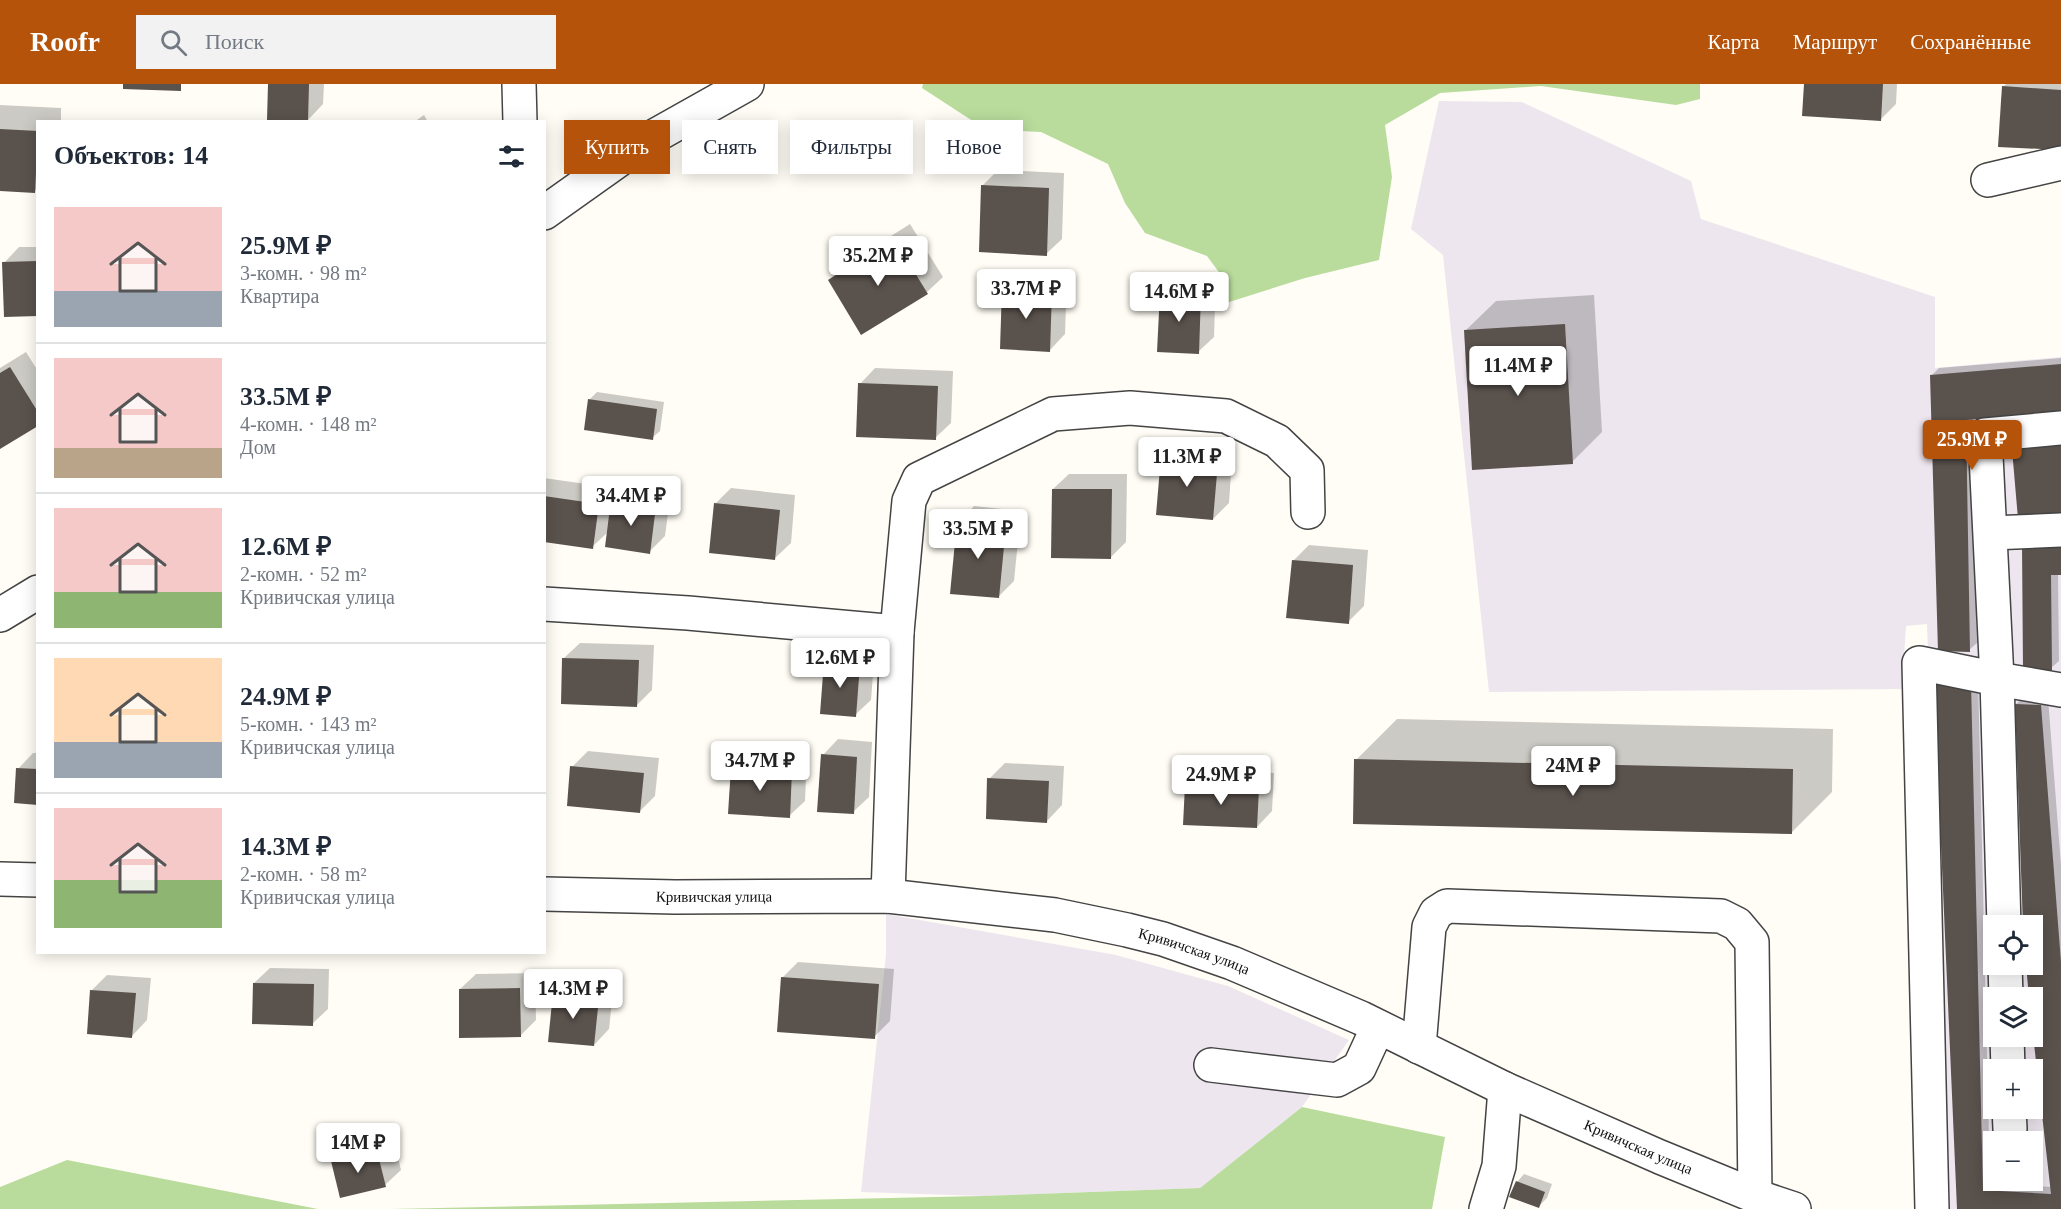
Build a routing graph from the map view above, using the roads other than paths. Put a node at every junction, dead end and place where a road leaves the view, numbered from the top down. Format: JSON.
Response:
{"nodes":[{"id":1,"x":519,"y":84,"type":"edge"},
{"id":2,"x":747,"y":84,"type":"edge"},
{"id":3,"x":520,"y":120,"type":"edge"},
{"id":4,"x":2061,"y":163,"type":"edge"},
{"id":5,"x":1988,"y":180,"type":"dead end"},
{"id":6,"x":546,"y":212,"type":"edge"},
{"id":7,"x":2061,"y":428,"type":"edge"},
{"id":8,"x":1308,"y":512,"type":"dead end"},
{"id":9,"x":2061,"y":530,"type":"edge"},
{"id":10,"x":1991,"y":533,"type":"junction"},
{"id":11,"x":36,"y":593,"type":"edge"},
{"id":12,"x":546,"y":604,"type":"edge"},
{"id":13,"x":0,"y":615,"type":"edge"},
{"id":14,"x":897,"y":632,"type":"junction"},
{"id":15,"x":1997,"y":679,"type":"junction"},
{"id":16,"x":2061,"y":690,"type":"edge"},
{"id":17,"x":0,"y":879,"type":"edge"},
{"id":18,"x":36,"y":880,"type":"edge"},
{"id":19,"x":546,"y":894,"type":"edge"},
{"id":20,"x":888,"y":896,"type":"junction"},
{"id":21,"x":2004,"y":915,"type":"edge"},
{"id":22,"x":1378,"y":1027,"type":"junction"},
{"id":23,"x":1419,"y":1047,"type":"junction"},
{"id":24,"x":1210,"y":1065,"type":"dead end"},
{"id":25,"x":1505,"y":1089,"type":"junction"},
{"id":26,"x":1755,"y":1196,"type":"junction"},
{"id":27,"x":1486,"y":1209,"type":"edge"},
{"id":28,"x":1794,"y":1209,"type":"edge"},
{"id":29,"x":1932,"y":1209,"type":"edge"}],
"edges":[{"from":1,"to":3,"type":"street"},
{"from":2,"to":6,"type":"street"},
{"from":4,"to":5,"type":"street"},
{"from":7,"to":10,"type":"street"},
{"from":8,"to":14,"type":"street"},
{"from":9,"to":10,"type":"street"},
{"from":10,"to":15,"type":"street"},
{"from":11,"to":13,"type":"street"},
{"from":12,"to":14,"type":"street"},
{"from":14,"to":20,"type":"street"},
{"from":15,"to":16,"type":"street"},
{"from":15,"to":21,"type":"street"},
{"from":15,"to":29,"type":"street"},
{"from":17,"to":18,"type":"street"},
{"from":19,"to":20,"type":"street","name":"Кривичская улица"},
{"from":20,"to":22,"type":"street","name":"Кривичская улица"},
{"from":22,"to":23,"type":"street","name":"Кривичская улица"},
{"from":22,"to":24,"type":"street"},
{"from":23,"to":25,"type":"street","name":"Кривичская улица"},
{"from":23,"to":26,"type":"street"},
{"from":25,"to":26,"type":"street","name":"Кривичская улица"},
{"from":25,"to":27,"type":"street"},
{"from":26,"to":28,"type":"street","name":"Кривичская улица"}]}
